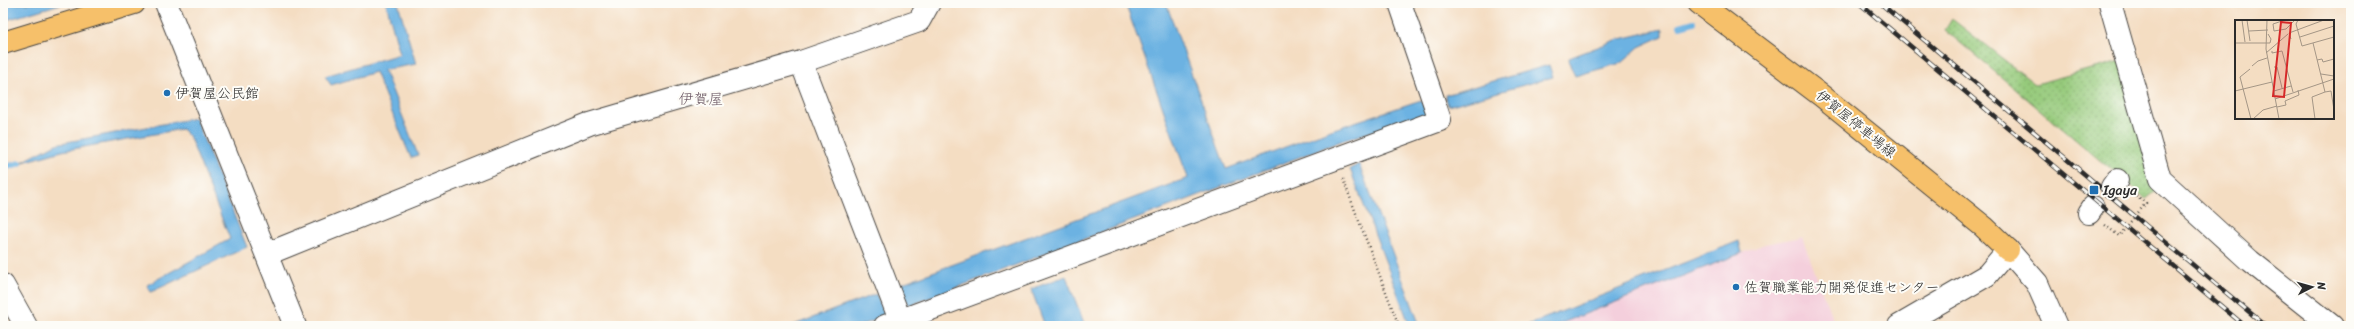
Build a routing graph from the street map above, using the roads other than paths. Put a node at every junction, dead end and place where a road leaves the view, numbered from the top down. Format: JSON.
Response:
{"nodes":[{"id":1,"x":134,"y":3,"type":"edge"},
{"id":2,"x":166,"y":3,"type":"edge"},
{"id":3,"x":929,"y":3,"type":"edge"},
{"id":4,"x":1400,"y":3,"type":"edge"},
{"id":5,"x":1699,"y":3,"type":"edge"},
{"id":6,"x":2110,"y":3,"type":"edge"},
{"id":7,"x":3,"y":43,"type":"edge"},
{"id":8,"x":801,"y":62,"type":"junction"},
{"id":9,"x":2008,"y":250,"type":"junction"},
{"id":10,"x":267,"y":254,"type":"junction"},
{"id":11,"x":3,"y":285,"type":"edge"},
{"id":12,"x":892,"y":323,"type":"edge"},
{"id":13,"x":26,"y":326,"type":"edge"},
{"id":14,"x":295,"y":326,"type":"edge"},
{"id":15,"x":1899,"y":326,"type":"edge"},
{"id":16,"x":2056,"y":326,"type":"edge"},
{"id":17,"x":2332,"y":326,"type":"edge"}],
"edges":[{"from":1,"to":7,"type":"main road"},
{"from":2,"to":10,"type":"street"},
{"from":3,"to":8,"type":"street"},
{"from":4,"to":12,"type":"street"},
{"from":5,"to":9,"type":"main road","name":"伊賀屋停車場線"},
{"from":6,"to":17,"type":"street"},
{"from":8,"to":10,"type":"street"},
{"from":8,"to":12,"type":"street"},
{"from":9,"to":15,"type":"street"},
{"from":9,"to":16,"type":"street"},
{"from":10,"to":14,"type":"street"},
{"from":11,"to":13,"type":"street"}]}
